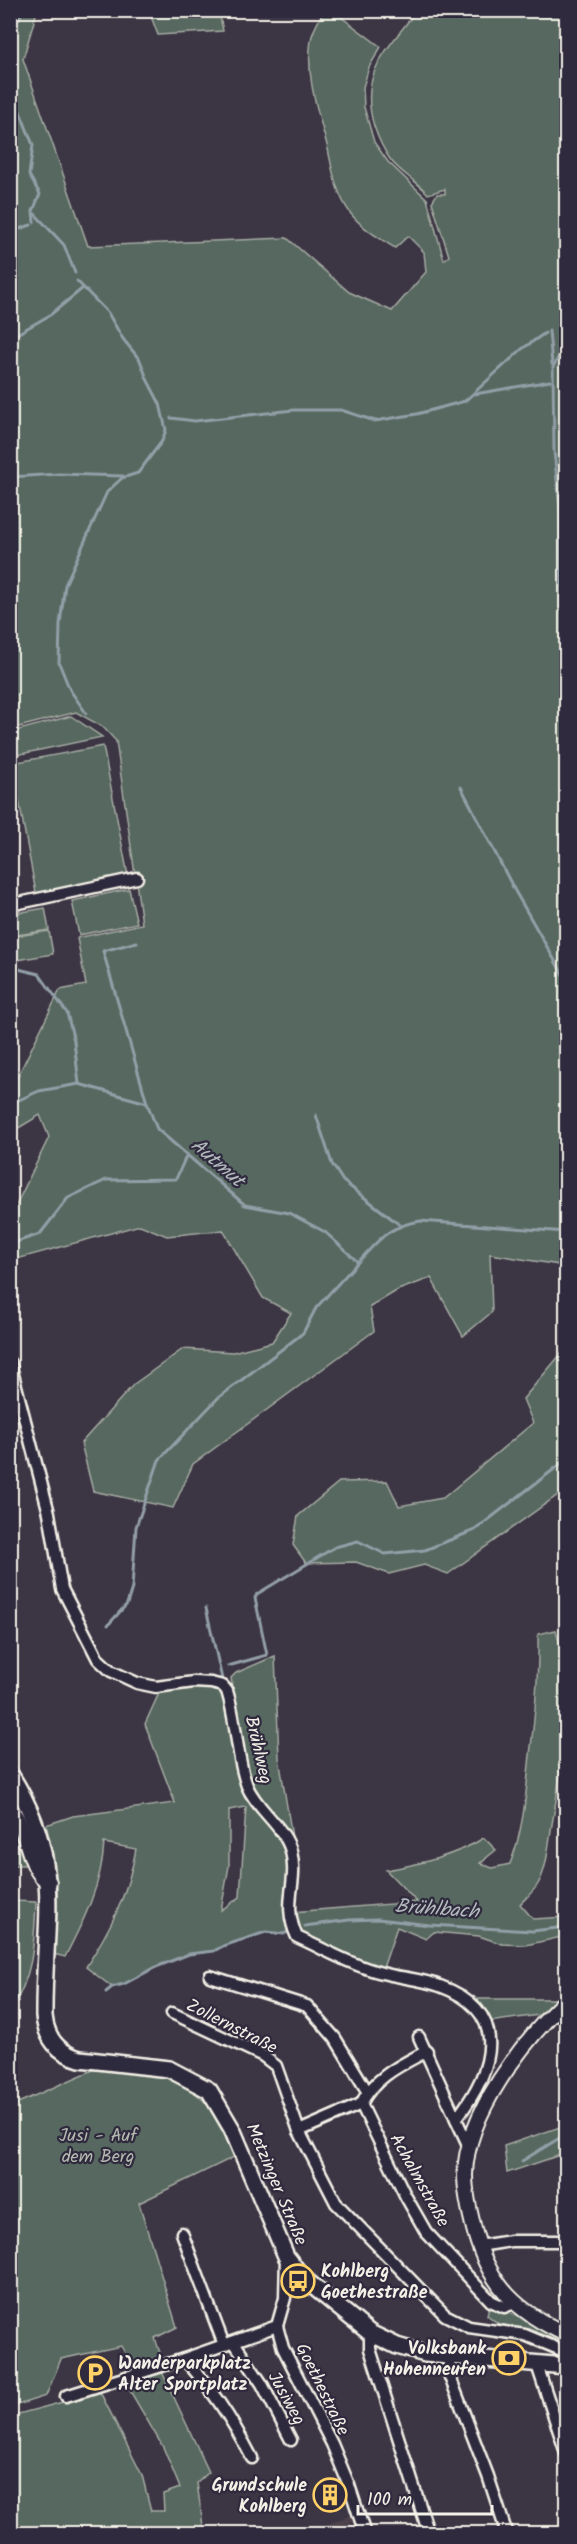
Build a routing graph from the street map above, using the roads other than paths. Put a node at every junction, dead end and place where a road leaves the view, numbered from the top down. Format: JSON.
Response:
{"nodes":[{"id":1,"x":136,"y":878,"type":"dead end"},
{"id":2,"x":10,"y":905,"type":"edge"},
{"id":3,"x":10,"y":1363,"type":"edge"},
{"id":4,"x":10,"y":1774,"type":"edge"},
{"id":5,"x":10,"y":1809,"type":"edge"},
{"id":6,"x":49,"y":1882,"type":"junction"},
{"id":7,"x":210,"y":1976,"type":"dead end"},
{"id":8,"x":567,"y":2000,"type":"edge"},
{"id":9,"x":172,"y":2013,"type":"dead end"},
{"id":10,"x":419,"y":2037,"type":"dead end"},
{"id":11,"x":427,"y":2052,"type":"junction"},
{"id":12,"x":368,"y":2091,"type":"junction"},
{"id":13,"x":361,"y":2104,"type":"junction"},
{"id":14,"x":456,"y":2119,"type":"junction"},
{"id":15,"x":299,"y":2131,"type":"junction"},
{"id":16,"x":470,"y":2149,"type":"junction"},
{"id":17,"x":182,"y":2233,"type":"dead end"},
{"id":18,"x":567,"y":2241,"type":"edge"},
{"id":19,"x":479,"y":2246,"type":"junction"},
{"id":20,"x":286,"y":2256,"type":"junction"},
{"id":21,"x":514,"y":2303,"type":"junction"},
{"id":22,"x":277,"y":2326,"type":"junction"},
{"id":23,"x":370,"y":2333,"type":"junction"},
{"id":24,"x":567,"y":2334,"type":"edge"},
{"id":25,"x":229,"y":2343,"type":"junction"},
{"id":26,"x":567,"y":2352,"type":"edge"},
{"id":27,"x":448,"y":2358,"type":"junction"},
{"id":28,"x":184,"y":2359,"type":"junction"},
{"id":29,"x":537,"y":2365,"type":"junction"},
{"id":30,"x":567,"y":2366,"type":"edge"},
{"id":31,"x":66,"y":2396,"type":"dead end"},
{"id":32,"x":291,"y":2440,"type":"dead end"},
{"id":33,"x":567,"y":2453,"type":"edge"},
{"id":34,"x":252,"y":2458,"type":"dead end"},
{"id":35,"x":365,"y":2534,"type":"edge"},
{"id":36,"x":429,"y":2534,"type":"edge"},
{"id":37,"x":507,"y":2534,"type":"edge"}],
"edges":[{"from":1,"to":2,"type":"street"},
{"from":3,"to":14,"type":"street","name":"Brühlweg"},
{"from":4,"to":6,"type":"main road","name":"Metzinger Straße"},
{"from":5,"to":6,"type":"street"},
{"from":6,"to":20,"type":"main road","name":"Metzinger Straße"},
{"from":7,"to":12,"type":"street"},
{"from":8,"to":16,"type":"street"},
{"from":9,"to":15,"type":"street","name":"Zollernstraße"},
{"from":10,"to":11,"type":"street"},
{"from":11,"to":12,"type":"street"},
{"from":11,"to":14,"type":"street"},
{"from":12,"to":13,"type":"street"},
{"from":13,"to":15,"type":"street"},
{"from":13,"to":21,"type":"street","name":"Achalmstraße"},
{"from":14,"to":16,"type":"street"},
{"from":15,"to":26,"type":"street","name":"Zollernstraße"},
{"from":16,"to":19,"type":"street"},
{"from":17,"to":25,"type":"street","name":"Jusiweg"},
{"from":18,"to":19,"type":"street"},
{"from":19,"to":21,"type":"street"},
{"from":20,"to":22,"type":"street"},
{"from":20,"to":23,"type":"main road","name":"Metzinger Straße"},
{"from":21,"to":24,"type":"street"},
{"from":22,"to":25,"type":"street"},
{"from":22,"to":35,"type":"street","name":"Goethestraße"},
{"from":23,"to":27,"type":"main road","name":"Metzinger Straße"},
{"from":23,"to":36,"type":"street"},
{"from":25,"to":28,"type":"street"},
{"from":25,"to":32,"type":"street","name":"Jusiweg"},
{"from":27,"to":29,"type":"main road","name":"Metzinger Straße"},
{"from":27,"to":37,"type":"street"},
{"from":28,"to":31,"type":"street"},
{"from":28,"to":34,"type":"street"},
{"from":29,"to":30,"type":"main road","name":"Metzinger Straße"},
{"from":29,"to":33,"type":"street"}]}
